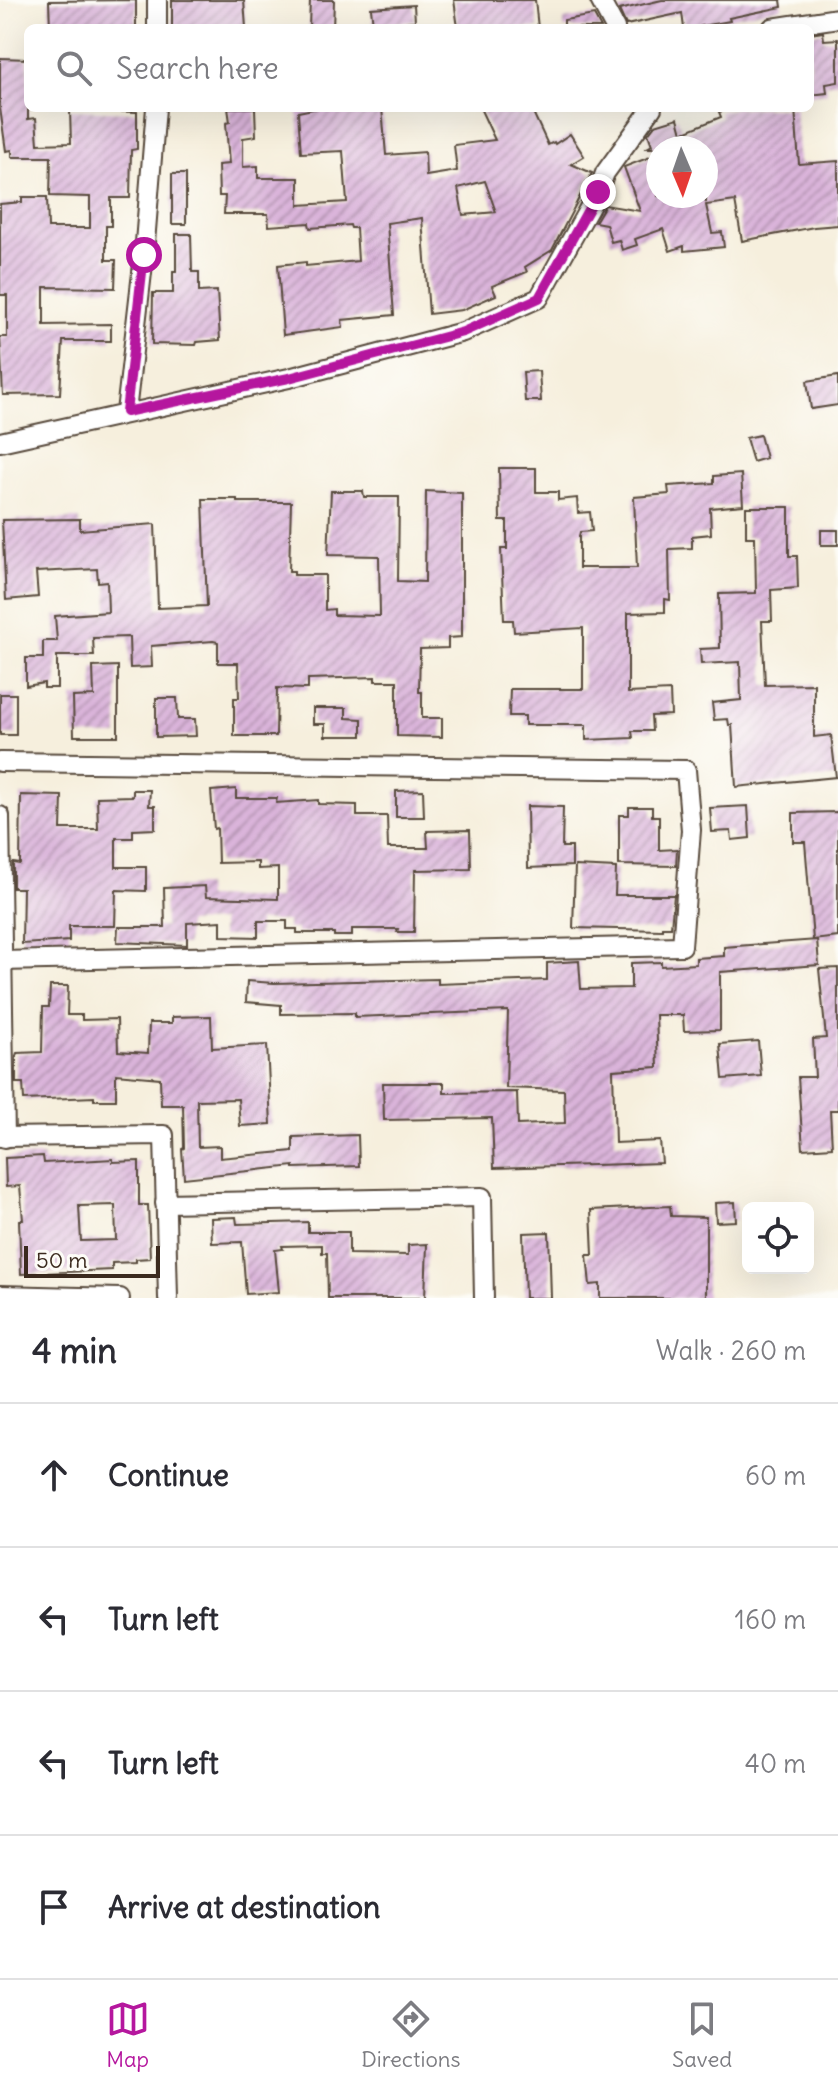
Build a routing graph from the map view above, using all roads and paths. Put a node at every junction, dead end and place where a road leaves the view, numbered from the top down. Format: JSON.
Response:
{"nodes":[{"id":1,"x":157,"y":0,"type":"edge"},
{"id":2,"x":600,"y":0,"type":"edge"},
{"id":3,"x":838,"y":18,"type":"edge"},
{"id":4,"x":157,"y":24,"type":"edge"},
{"id":5,"x":613,"y":24,"type":"edge"},
{"id":6,"x":798,"y":24,"type":"edge"},
{"id":7,"x":156,"y":112,"type":"edge"},
{"id":8,"x":649,"y":112,"type":"edge"},
{"id":9,"x":126,"y":412,"type":"junction"},
{"id":10,"x":0,"y":442,"type":"edge"},
{"id":11,"x":0,"y":762,"type":"edge"},
{"id":12,"x":0,"y":816,"type":"edge"},
{"id":13,"x":2,"y":961,"type":"edge"},
{"id":14,"x":3,"y":1138,"type":"edge"},
{"id":15,"x":165,"y":1203,"type":"junction"},
{"id":16,"x":0,"y":1295,"type":"edge"},
{"id":17,"x":120,"y":1298,"type":"edge"},
{"id":18,"x":168,"y":1298,"type":"edge"},
{"id":19,"x":484,"y":1298,"type":"edge"}],
"edges":[{"from":1,"to":4,"type":"street"},
{"from":2,"to":5,"type":"street"},
{"from":3,"to":6,"type":"street"},
{"from":7,"to":9,"type":"street"},
{"from":8,"to":9,"type":"street"},
{"from":9,"to":10,"type":"street"},
{"from":11,"to":13,"type":"street"},
{"from":12,"to":13,"type":"street"},
{"from":13,"to":14,"type":"street"},
{"from":14,"to":15,"type":"street"},
{"from":15,"to":18,"type":"street"},
{"from":15,"to":19,"type":"street"},
{"from":16,"to":17,"type":"street"}]}
